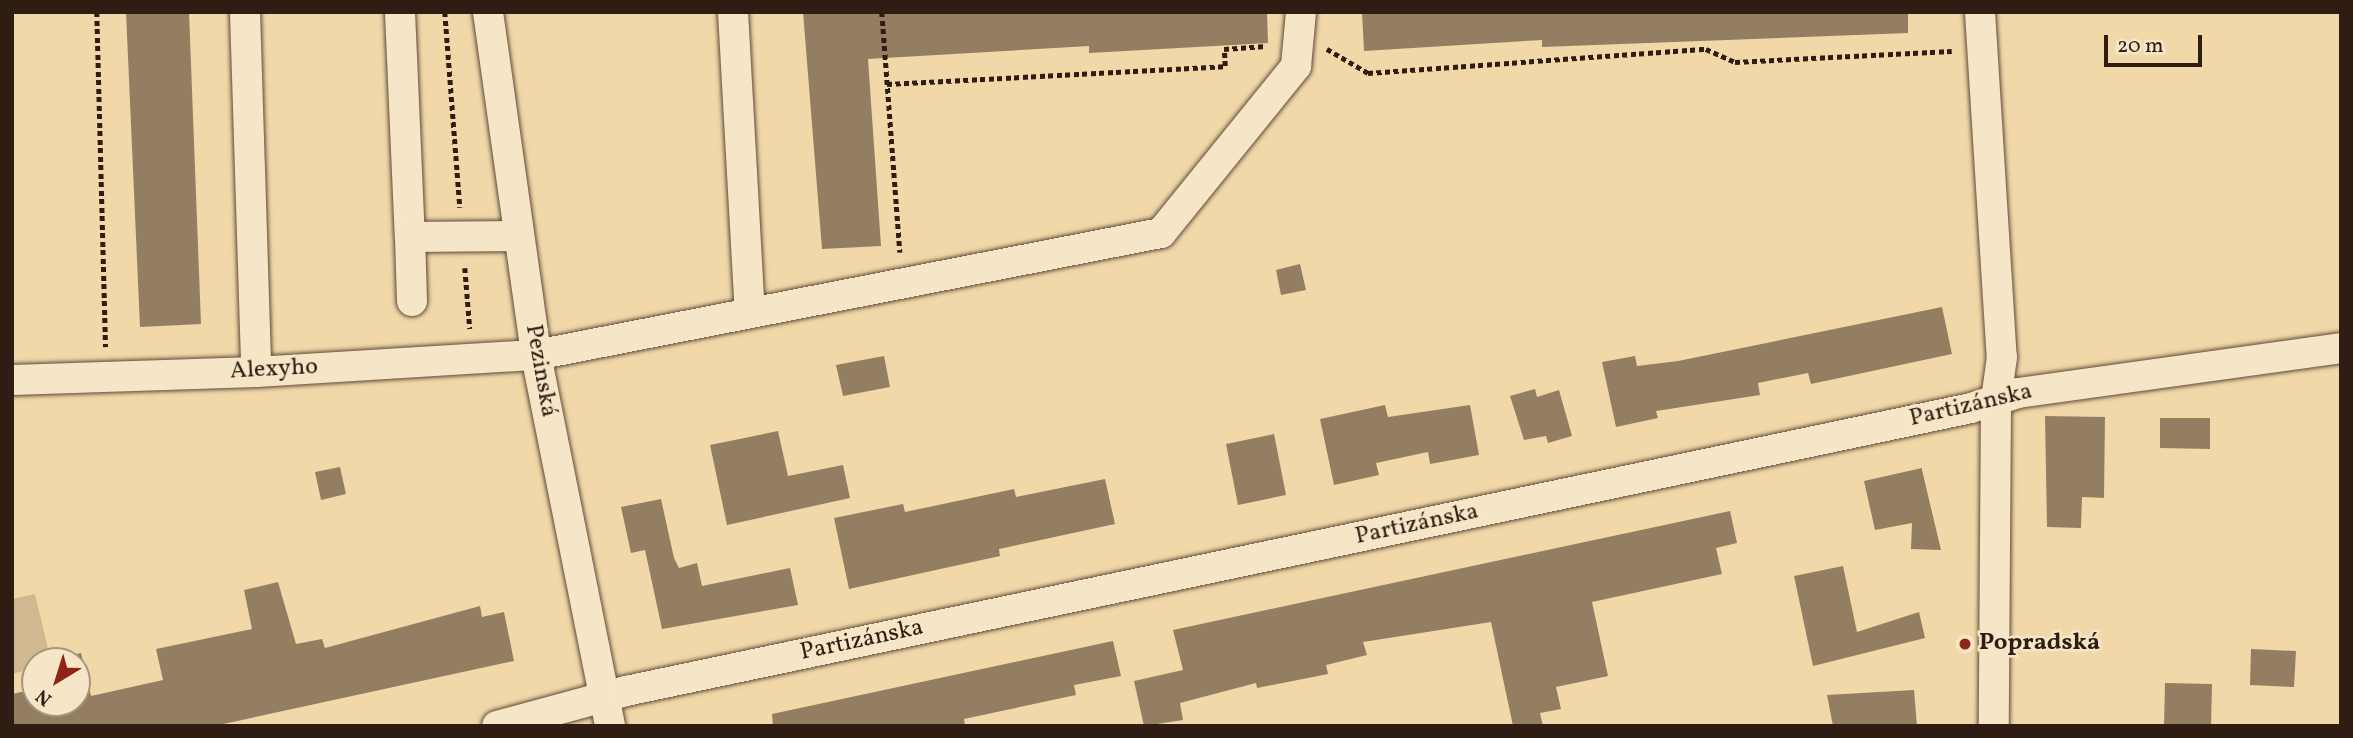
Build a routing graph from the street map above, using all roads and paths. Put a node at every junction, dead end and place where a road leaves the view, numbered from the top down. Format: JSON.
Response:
{"nodes":[{"id":1,"x":97,"y":12,"type":"edge"},
{"id":2,"x":245,"y":12,"type":"edge"},
{"id":3,"x":400,"y":12,"type":"edge"},
{"id":4,"x":445,"y":12,"type":"edge"},
{"id":5,"x":488,"y":12,"type":"edge"},
{"id":6,"x":733,"y":12,"type":"edge"},
{"id":7,"x":1301,"y":12,"type":"edge"},
{"id":8,"x":1980,"y":12,"type":"edge"},
{"id":9,"x":1298,"y":44,"type":"junction"},
{"id":10,"x":1962,"y":51,"type":"dead end"},
{"id":11,"x":887,"y":84,"type":"dead end"},
{"id":12,"x":463,"y":236,"type":"junction"},
{"id":13,"x":519,"y":236,"type":"junction"},
{"id":14,"x":410,"y":237,"type":"junction"},
{"id":15,"x":412,"y":301,"type":"dead end"},
{"id":16,"x":750,"y":312,"type":"junction"},
{"id":17,"x":470,"y":335,"type":"dead end"},
{"id":18,"x":2341,"y":348,"type":"edge"},
{"id":19,"x":536,"y":355,"type":"junction"},
{"id":20,"x":256,"y":372,"type":"junction"},
{"id":21,"x":110,"y":376,"type":"junction"},
{"id":22,"x":12,"y":380,"type":"edge"},
{"id":23,"x":1996,"y":400,"type":"junction"},
{"id":24,"x":603,"y":696,"type":"junction"},
{"id":25,"x":497,"y":726,"type":"edge"},
{"id":26,"x":610,"y":726,"type":"edge"},
{"id":27,"x":1994,"y":726,"type":"edge"}],
"edges":[{"from":1,"to":21,"type":"path"},
{"from":2,"to":20,"type":"street"},
{"from":3,"to":14,"type":"street"},
{"from":4,"to":12,"type":"path"},
{"from":5,"to":13,"type":"street","name":"Pezinská"},
{"from":6,"to":16,"type":"street"},
{"from":7,"to":9,"type":"street","name":"Alexyho"},
{"from":8,"to":23,"type":"street"},
{"from":9,"to":10,"type":"path"},
{"from":9,"to":11,"type":"path"},
{"from":9,"to":16,"type":"street","name":"Alexyho"},
{"from":12,"to":13,"type":"street"},
{"from":12,"to":14,"type":"street"},
{"from":12,"to":17,"type":"path"},
{"from":13,"to":19,"type":"street","name":"Pezinská"},
{"from":14,"to":15,"type":"street"},
{"from":16,"to":19,"type":"street","name":"Alexyho"},
{"from":18,"to":23,"type":"street","name":"Partizánska"},
{"from":19,"to":20,"type":"street","name":"Alexyho"},
{"from":19,"to":24,"type":"street","name":"Pezinská"},
{"from":20,"to":21,"type":"street","name":"Alexyho"},
{"from":21,"to":22,"type":"street","name":"Alexyho"},
{"from":23,"to":24,"type":"street","name":"Partizánska"},
{"from":23,"to":27,"type":"street"},
{"from":24,"to":25,"type":"street","name":"Partizánska"},
{"from":24,"to":26,"type":"street","name":"Pezinská"}]}
